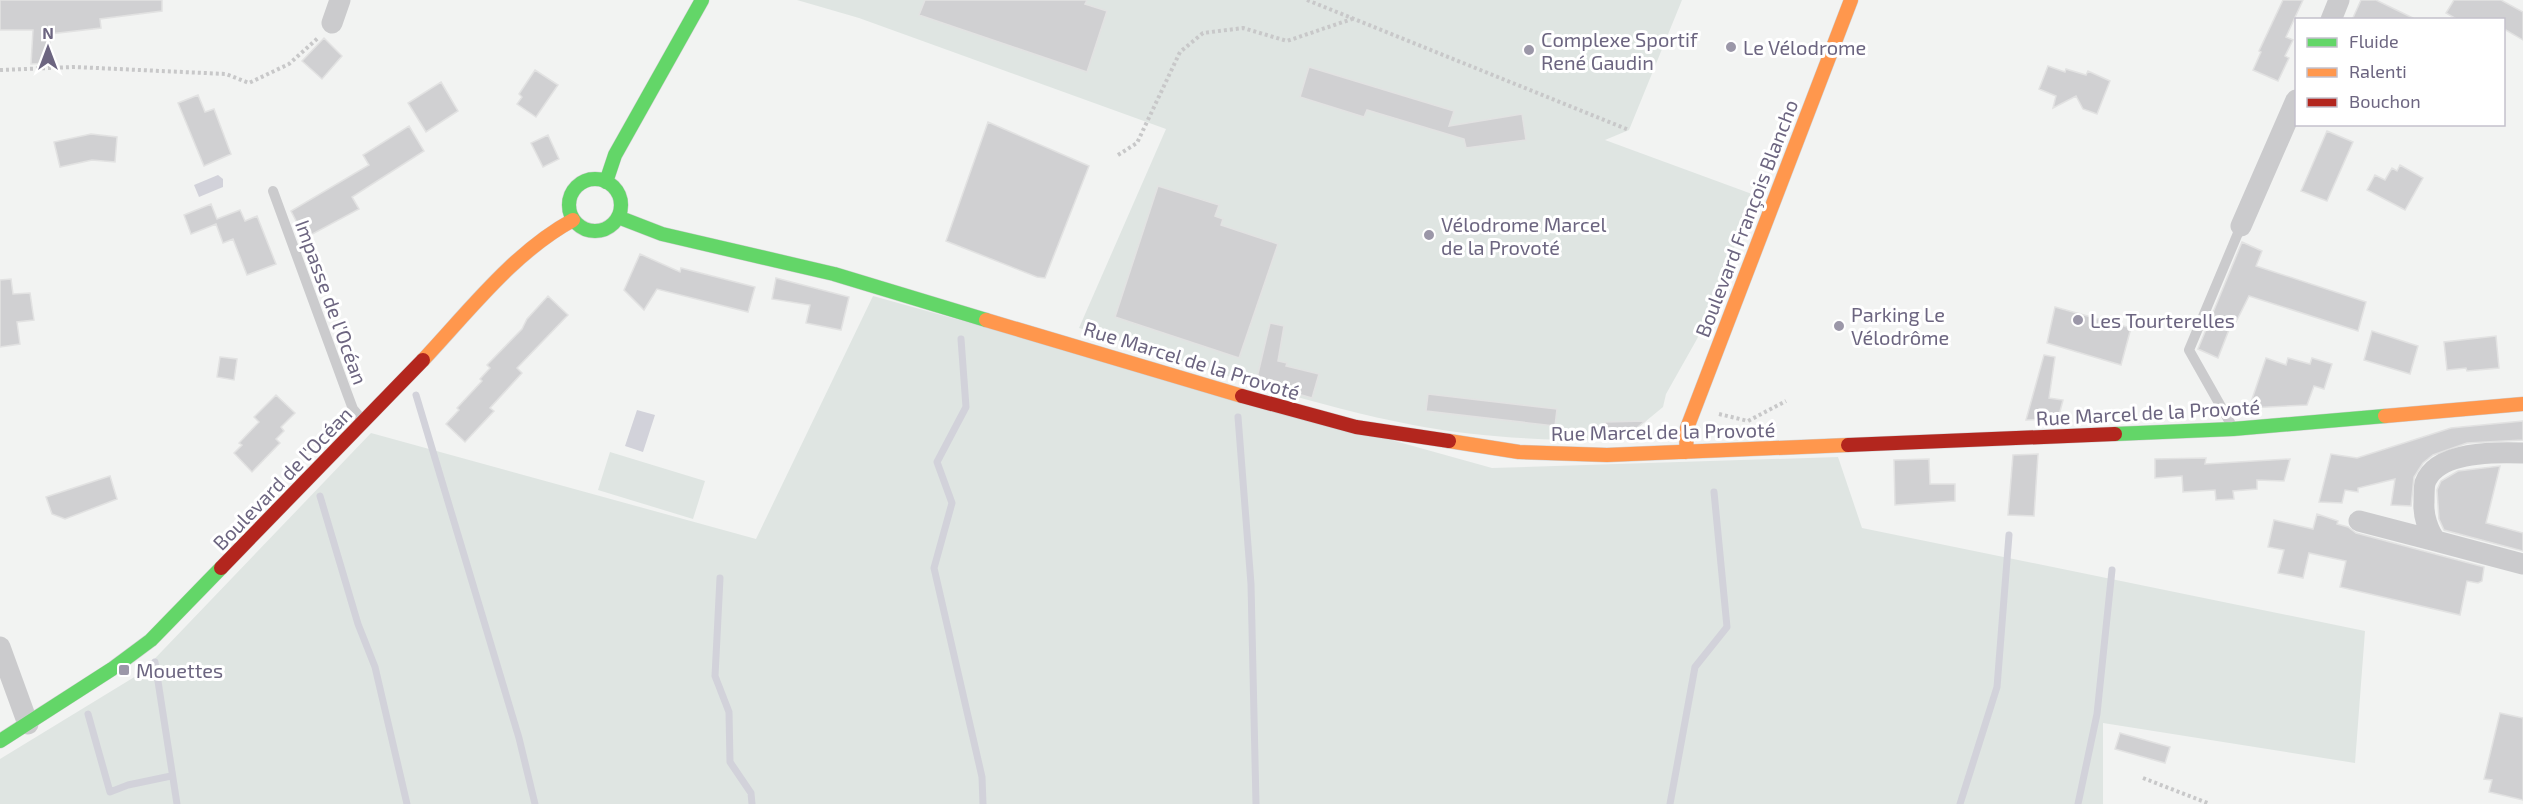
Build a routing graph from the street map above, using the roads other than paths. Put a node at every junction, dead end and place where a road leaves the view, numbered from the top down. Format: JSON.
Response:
{"nodes":[{"id":1,"x":340,"y":0,"type":"edge"},
{"id":2,"x":702,"y":0,"type":"edge"},
{"id":3,"x":1851,"y":0,"type":"edge"},
{"id":4,"x":2340,"y":0,"type":"edge"},
{"id":5,"x":2332,"y":18,"type":"edge"},
{"id":6,"x":332,"y":23,"type":"road end"},
{"id":7,"x":2295,"y":102,"type":"edge"},
{"id":8,"x":606,"y":182,"type":"junction"},
{"id":9,"x":273,"y":191,"type":"dead end"},
{"id":10,"x":618,"y":217,"type":"junction"},
{"id":11,"x":573,"y":220,"type":"junction"},
{"id":12,"x":2241,"y":226,"type":"joint"},
{"id":13,"x":2523,"y":404,"type":"edge"},
{"id":14,"x":364,"y":422,"type":"junction"},
{"id":15,"x":2233,"y":429,"type":"junction"},
{"id":16,"x":1686,"y":452,"type":"junction"},
{"id":17,"x":2523,"y":453,"type":"edge"},
{"id":18,"x":2359,"y":521,"type":"dead end"},
{"id":19,"x":2436,"y":541,"type":"junction"},
{"id":20,"x":2523,"y":564,"type":"edge"},
{"id":21,"x":0,"y":647,"type":"edge"},
{"id":22,"x":28,"y":724,"type":"junction"},
{"id":23,"x":0,"y":741,"type":"edge"}],
"edges":[{"from":1,"to":6,"type":"street"},
{"from":2,"to":8,"type":"main road"},
{"from":3,"to":16,"type":"main road","name":"Boulevard François Blancho"},
{"from":4,"to":5,"type":"street"},
{"from":7,"to":12,"type":"street"},
{"from":8,"to":10,"type":"main road"},
{"from":8,"to":11,"type":"main road"},
{"from":9,"to":14,"type":"lane","name":"Impasse de l'Océan"},
{"from":10,"to":11,"type":"main road"},
{"from":10,"to":16,"type":"main road","name":"Rue Marcel de la Provoté"},
{"from":11,"to":14,"type":"main road","name":"Boulevard de l'Océan"},
{"from":12,"to":15,"type":"lane"},
{"from":13,"to":15,"type":"main road","name":"Rue Marcel de la Provoté"},
{"from":14,"to":22,"type":"main road","name":"Boulevard de l'Océan"},
{"from":15,"to":16,"type":"main road","name":"Rue Marcel de la Provoté"},
{"from":17,"to":19,"type":"street"},
{"from":18,"to":19,"type":"street"},
{"from":19,"to":20,"type":"street"},
{"from":21,"to":22,"type":"street"},
{"from":22,"to":23,"type":"main road","name":"Boulevard de l'Océan"}]}
